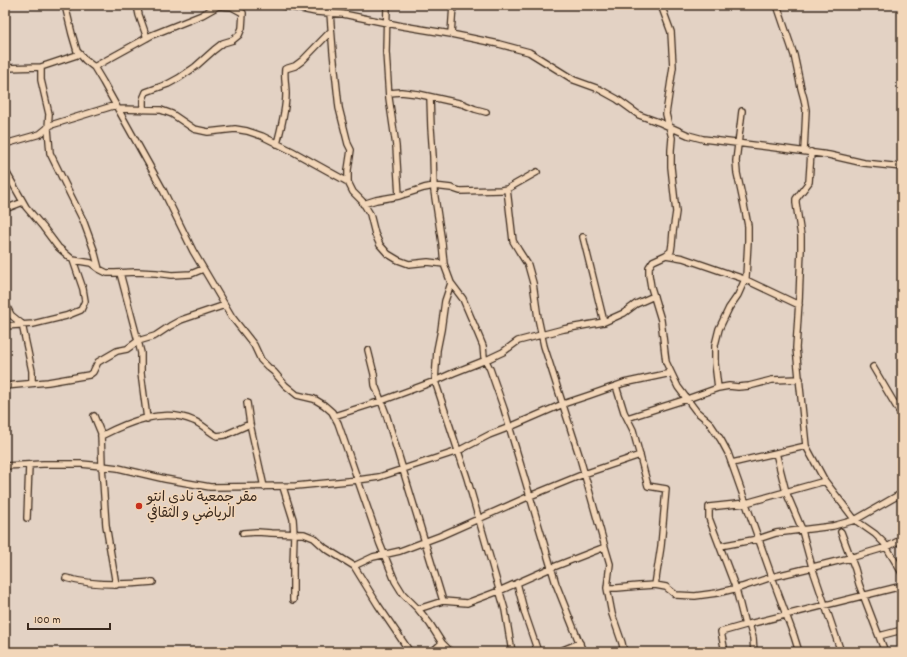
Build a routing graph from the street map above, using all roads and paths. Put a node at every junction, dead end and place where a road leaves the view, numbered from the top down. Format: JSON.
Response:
{"nodes":[{"id":1,"x":65,"y":5,"type":"edge"},
{"id":2,"x":137,"y":5,"type":"edge"},
{"id":3,"x":281,"y":5,"type":"edge"},
{"id":4,"x":329,"y":5,"type":"edge"},
{"id":5,"x":387,"y":5,"type":"edge"},
{"id":6,"x":453,"y":5,"type":"edge"},
{"id":7,"x":662,"y":5,"type":"edge"},
{"id":8,"x":777,"y":5,"type":"edge"},
{"id":9,"x":238,"y":7,"type":"edge"},
{"id":10,"x":330,"y":13,"type":"junction"},
{"id":11,"x":386,"y":23,"type":"junction"},
{"id":12,"x":331,"y":31,"type":"junction"},
{"id":13,"x":451,"y":34,"type":"junction"},
{"id":14,"x":147,"y":38,"type":"junction"},
{"id":15,"x":80,"y":54,"type":"junction"},
{"id":16,"x":42,"y":67,"type":"junction"},
{"id":17,"x":94,"y":67,"type":"junction"},
{"id":18,"x":5,"y":68,"type":"edge"},
{"id":19,"x":389,"y":93,"type":"junction"},
{"id":20,"x":430,"y":97,"type":"junction"},
{"id":21,"x":117,"y":107,"type":"junction"},
{"id":22,"x":143,"y":110,"type":"junction"},
{"id":23,"x":742,"y":111,"type":"dead end"},
{"id":24,"x":486,"y":112,"type":"dead end"},
{"id":25,"x":670,"y":126,"type":"junction"},
{"id":26,"x":48,"y":128,"type":"junction"},
{"id":27,"x":738,"y":143,"type":"junction"},
{"id":28,"x":5,"y":144,"type":"edge"},
{"id":29,"x":277,"y":144,"type":"junction"},
{"id":30,"x":804,"y":151,"type":"junction"},
{"id":31,"x":811,"y":152,"type":"junction"},
{"id":32,"x":902,"y":167,"type":"edge"},
{"id":33,"x":5,"y":170,"type":"edge"},
{"id":34,"x":537,"y":172,"type":"dead end"},
{"id":35,"x":348,"y":182,"type":"junction"},
{"id":36,"x":434,"y":186,"type":"junction"},
{"id":37,"x":507,"y":189,"type":"junction"},
{"id":38,"x":399,"y":196,"type":"junction"},
{"id":39,"x":23,"y":202,"type":"junction"},
{"id":40,"x":363,"y":204,"type":"junction"},
{"id":41,"x":5,"y":208,"type":"edge"},
{"id":42,"x":583,"y":237,"type":"dead end"},
{"id":43,"x":666,"y":255,"type":"junction"},
{"id":44,"x":72,"y":260,"type":"junction"},
{"id":45,"x":444,"y":264,"type":"junction"},
{"id":46,"x":99,"y":269,"type":"junction"},
{"id":47,"x":203,"y":269,"type":"junction"},
{"id":48,"x":120,"y":273,"type":"junction"},
{"id":49,"x":744,"y":280,"type":"junction"},
{"id":50,"x":451,"y":283,"type":"junction"},
{"id":51,"x":654,"y":296,"type":"junction"},
{"id":52,"x":5,"y":303,"type":"edge"},
{"id":53,"x":225,"y":305,"type":"junction"},
{"id":54,"x":799,"y":305,"type":"junction"},
{"id":55,"x":604,"y":322,"type":"junction"},
{"id":56,"x":22,"y":324,"type":"junction"},
{"id":57,"x":5,"y":326,"type":"edge"},
{"id":58,"x":541,"y":334,"type":"junction"},
{"id":59,"x":138,"y":341,"type":"junction"},
{"id":60,"x":368,"y":350,"type":"dead end"},
{"id":61,"x":486,"y":360,"type":"junction"},
{"id":62,"x":873,"y":366,"type":"dead end"},
{"id":63,"x":671,"y":372,"type":"junction"},
{"id":64,"x":800,"y":379,"type":"junction"},
{"id":65,"x":435,"y":381,"type":"junction"},
{"id":66,"x":32,"y":383,"type":"junction"},
{"id":67,"x":5,"y":386,"type":"edge"},
{"id":68,"x":616,"y":386,"type":"junction"},
{"id":69,"x":718,"y":388,"type":"junction"},
{"id":70,"x":687,"y":400,"type":"junction"},
{"id":71,"x":381,"y":401,"type":"junction"},
{"id":72,"x":247,"y":403,"type":"dead end"},
{"id":73,"x":563,"y":404,"type":"junction"},
{"id":74,"x":94,"y":416,"type":"dead end"},
{"id":75,"x":334,"y":416,"type":"junction"},
{"id":76,"x":902,"y":416,"type":"edge"},
{"id":77,"x":627,"y":418,"type":"junction"},
{"id":78,"x":147,"y":419,"type":"junction"},
{"id":79,"x":250,"y":424,"type":"junction"},
{"id":80,"x":510,"y":427,"type":"junction"},
{"id":81,"x":102,"y":436,"type":"junction"},
{"id":82,"x":806,"y":446,"type":"junction"},
{"id":83,"x":458,"y":451,"type":"junction"},
{"id":84,"x":776,"y":452,"type":"junction"},
{"id":85,"x":640,"y":455,"type":"junction"},
{"id":86,"x":732,"y":463,"type":"junction"},
{"id":87,"x":29,"y":465,"type":"junction"},
{"id":88,"x":5,"y":466,"type":"edge"},
{"id":89,"x":102,"y":466,"type":"junction"},
{"id":90,"x":402,"y":469,"type":"junction"},
{"id":91,"x":584,"y":474,"type":"junction"},
{"id":92,"x":358,"y":480,"type":"junction"},
{"id":93,"x":825,"y":481,"type":"junction"},
{"id":94,"x":264,"y":487,"type":"junction"},
{"id":95,"x":283,"y":487,"type":"junction"},
{"id":96,"x":786,"y":492,"type":"junction"},
{"id":97,"x":902,"y":494,"type":"edge"},
{"id":98,"x":530,"y":496,"type":"junction"},
{"id":99,"x":746,"y":503,"type":"junction"},
{"id":100,"x":27,"y":518,"type":"dead end"},
{"id":101,"x":479,"y":519,"type":"junction"},
{"id":102,"x":855,"y":520,"type":"junction"},
{"id":103,"x":802,"y":529,"type":"junction"},
{"id":104,"x":840,"y":532,"type":"dead end"},
{"id":105,"x":243,"y":533,"type":"dead end"},
{"id":106,"x":294,"y":534,"type":"junction"},
{"id":107,"x":758,"y":539,"type":"junction"},
{"id":108,"x":902,"y":539,"type":"edge"},
{"id":109,"x":425,"y":541,"type":"junction"},
{"id":110,"x":720,"y":546,"type":"junction"},
{"id":111,"x":605,"y":547,"type":"junction"},
{"id":112,"x":887,"y":547,"type":"junction"},
{"id":113,"x":384,"y":555,"type":"junction"},
{"id":114,"x":850,"y":558,"type":"junction"},
{"id":115,"x":354,"y":566,"type":"junction"},
{"id":116,"x":812,"y":567,"type":"junction"},
{"id":117,"x":551,"y":568,"type":"junction"},
{"id":118,"x":902,"y":572,"type":"edge"},
{"id":119,"x":66,"y":578,"type":"dead end"},
{"id":120,"x":772,"y":578,"type":"junction"},
{"id":121,"x":153,"y":582,"type":"dead end"},
{"id":122,"x":517,"y":583,"type":"junction"},
{"id":123,"x":116,"y":585,"type":"junction"},
{"id":124,"x":655,"y":585,"type":"junction"},
{"id":125,"x":902,"y":586,"type":"edge"},
{"id":126,"x":606,"y":588,"type":"junction"},
{"id":127,"x":736,"y":589,"type":"junction"},
{"id":128,"x":499,"y":591,"type":"junction"},
{"id":129,"x":864,"y":596,"type":"junction"},
{"id":130,"x":293,"y":600,"type":"dead end"},
{"id":131,"x":443,"y":601,"type":"junction"},
{"id":132,"x":825,"y":605,"type":"junction"},
{"id":133,"x":418,"y":608,"type":"junction"},
{"id":134,"x":786,"y":615,"type":"junction"},
{"id":135,"x":747,"y":624,"type":"junction"},
{"id":136,"x":902,"y":630,"type":"edge"},
{"id":137,"x":879,"y":636,"type":"junction"},
{"id":138,"x":442,"y":643,"type":"junction"},
{"id":139,"x":580,"y":643,"type":"junction"},
{"id":140,"x":410,"y":652,"type":"edge"},
{"id":141,"x":432,"y":652,"type":"edge"},
{"id":142,"x":451,"y":652,"type":"edge"},
{"id":143,"x":512,"y":652,"type":"edge"},
{"id":144,"x":538,"y":652,"type":"edge"},
{"id":145,"x":558,"y":652,"type":"edge"},
{"id":146,"x":583,"y":652,"type":"edge"},
{"id":147,"x":624,"y":652,"type":"edge"},
{"id":148,"x":725,"y":652,"type":"edge"},
{"id":149,"x":754,"y":652,"type":"edge"},
{"id":150,"x":799,"y":652,"type":"edge"},
{"id":151,"x":841,"y":652,"type":"edge"},
{"id":152,"x":885,"y":652,"type":"edge"}],
"edges":[{"from":1,"to":15,"type":"street"},
{"from":2,"to":14,"type":"street"},
{"from":3,"to":10,"type":"street"},
{"from":4,"to":10,"type":"street"},
{"from":5,"to":11,"type":"street"},
{"from":6,"to":13,"type":"street"},
{"from":7,"to":25,"type":"street"},
{"from":8,"to":30,"type":"street"},
{"from":9,"to":14,"type":"street"},
{"from":9,"to":22,"type":"street"},
{"from":10,"to":11,"type":"street"},
{"from":10,"to":12,"type":"street"},
{"from":11,"to":13,"type":"street"},
{"from":11,"to":19,"type":"street"},
{"from":12,"to":29,"type":"street"},
{"from":12,"to":35,"type":"street"},
{"from":13,"to":25,"type":"street"},
{"from":14,"to":17,"type":"street"},
{"from":15,"to":16,"type":"street"},
{"from":15,"to":17,"type":"street"},
{"from":16,"to":18,"type":"street"},
{"from":16,"to":26,"type":"street"},
{"from":17,"to":21,"type":"street"},
{"from":19,"to":20,"type":"street"},
{"from":19,"to":38,"type":"street"},
{"from":20,"to":24,"type":"street"},
{"from":20,"to":36,"type":"street"},
{"from":21,"to":22,"type":"street"},
{"from":21,"to":26,"type":"street"},
{"from":21,"to":47,"type":"street"},
{"from":22,"to":29,"type":"street"},
{"from":23,"to":27,"type":"street"},
{"from":25,"to":27,"type":"street"},
{"from":25,"to":43,"type":"street"},
{"from":26,"to":28,"type":"street"},
{"from":26,"to":46,"type":"street"},
{"from":27,"to":30,"type":"street"},
{"from":27,"to":49,"type":"street"},
{"from":29,"to":35,"type":"street"},
{"from":30,"to":31,"type":"street"},
{"from":31,"to":32,"type":"street"},
{"from":31,"to":54,"type":"street"},
{"from":33,"to":39,"type":"street"},
{"from":34,"to":37,"type":"street"},
{"from":35,"to":40,"type":"street"},
{"from":36,"to":37,"type":"street"},
{"from":36,"to":38,"type":"street"},
{"from":36,"to":45,"type":"street"},
{"from":37,"to":58,"type":"street"},
{"from":38,"to":40,"type":"street"},
{"from":39,"to":41,"type":"street"},
{"from":39,"to":44,"type":"street"},
{"from":40,"to":45,"type":"street"},
{"from":42,"to":55,"type":"street"},
{"from":43,"to":49,"type":"street"},
{"from":43,"to":51,"type":"street"},
{"from":44,"to":46,"type":"street"},
{"from":44,"to":56,"type":"street"},
{"from":45,"to":50,"type":"street"},
{"from":46,"to":48,"type":"street"},
{"from":47,"to":48,"type":"street"},
{"from":47,"to":53,"type":"street"},
{"from":48,"to":59,"type":"street"},
{"from":49,"to":54,"type":"street"},
{"from":49,"to":69,"type":"street"},
{"from":50,"to":61,"type":"street"},
{"from":50,"to":65,"type":"street"},
{"from":51,"to":55,"type":"street"},
{"from":51,"to":63,"type":"street"},
{"from":52,"to":56,"type":"street"},
{"from":53,"to":59,"type":"street"},
{"from":53,"to":75,"type":"street"},
{"from":54,"to":64,"type":"street"},
{"from":55,"to":58,"type":"street"},
{"from":56,"to":57,"type":"street"},
{"from":56,"to":66,"type":"street"},
{"from":58,"to":61,"type":"street"},
{"from":58,"to":73,"type":"street"},
{"from":59,"to":66,"type":"street"},
{"from":59,"to":78,"type":"street"},
{"from":60,"to":71,"type":"street"},
{"from":61,"to":65,"type":"street"},
{"from":61,"to":80,"type":"street"},
{"from":62,"to":76,"type":"street"},
{"from":63,"to":68,"type":"street"},
{"from":63,"to":70,"type":"street"},
{"from":64,"to":69,"type":"street"},
{"from":64,"to":82,"type":"street"},
{"from":65,"to":71,"type":"street"},
{"from":65,"to":83,"type":"street"},
{"from":66,"to":67,"type":"street"},
{"from":68,"to":73,"type":"street"},
{"from":68,"to":77,"type":"street"},
{"from":69,"to":70,"type":"street"},
{"from":70,"to":77,"type":"street"},
{"from":70,"to":86,"type":"street"},
{"from":71,"to":75,"type":"street"},
{"from":71,"to":90,"type":"street"},
{"from":72,"to":79,"type":"street"},
{"from":73,"to":80,"type":"street"},
{"from":73,"to":91,"type":"street"},
{"from":74,"to":81,"type":"street"},
{"from":75,"to":92,"type":"street"},
{"from":77,"to":85,"type":"street"},
{"from":78,"to":79,"type":"street"},
{"from":78,"to":81,"type":"street"},
{"from":79,"to":94,"type":"street"},
{"from":80,"to":83,"type":"street"},
{"from":80,"to":98,"type":"street"},
{"from":81,"to":89,"type":"street"},
{"from":82,"to":84,"type":"street"},
{"from":82,"to":93,"type":"street"},
{"from":83,"to":90,"type":"street"},
{"from":83,"to":101,"type":"street"},
{"from":84,"to":86,"type":"street"},
{"from":84,"to":96,"type":"street"},
{"from":85,"to":91,"type":"street"},
{"from":85,"to":124,"type":"street"},
{"from":86,"to":99,"type":"street"},
{"from":87,"to":88,"type":"street"},
{"from":87,"to":89,"type":"street"},
{"from":87,"to":100,"type":"street"},
{"from":89,"to":94,"type":"street"},
{"from":89,"to":123,"type":"street"},
{"from":90,"to":92,"type":"street"},
{"from":90,"to":109,"type":"street"},
{"from":91,"to":98,"type":"street"},
{"from":91,"to":111,"type":"street"},
{"from":92,"to":95,"type":"street"},
{"from":92,"to":113,"type":"street"},
{"from":93,"to":96,"type":"street"},
{"from":93,"to":102,"type":"street"},
{"from":94,"to":95,"type":"street"},
{"from":95,"to":106,"type":"street"},
{"from":96,"to":99,"type":"street"},
{"from":96,"to":103,"type":"street"},
{"from":97,"to":102,"type":"street"},
{"from":98,"to":101,"type":"street"},
{"from":98,"to":117,"type":"street"},
{"from":99,"to":107,"type":"street"},
{"from":99,"to":110,"type":"street"},
{"from":101,"to":109,"type":"street"},
{"from":101,"to":128,"type":"street"},
{"from":102,"to":103,"type":"street"},
{"from":102,"to":112,"type":"street"},
{"from":103,"to":107,"type":"street"},
{"from":103,"to":116,"type":"street"},
{"from":104,"to":114,"type":"street"},
{"from":105,"to":106,"type":"street"},
{"from":106,"to":115,"type":"street"},
{"from":106,"to":130,"type":"street"},
{"from":107,"to":110,"type":"street"},
{"from":107,"to":120,"type":"street"},
{"from":108,"to":112,"type":"street"},
{"from":109,"to":113,"type":"street"},
{"from":109,"to":131,"type":"street"},
{"from":110,"to":127,"type":"street"},
{"from":111,"to":117,"type":"street"},
{"from":111,"to":126,"type":"street"},
{"from":112,"to":114,"type":"street"},
{"from":112,"to":118,"type":"street"},
{"from":113,"to":115,"type":"street"},
{"from":113,"to":133,"type":"street"},
{"from":114,"to":116,"type":"street"},
{"from":114,"to":129,"type":"street"},
{"from":115,"to":140,"type":"street"},
{"from":116,"to":120,"type":"street"},
{"from":116,"to":132,"type":"street"},
{"from":117,"to":122,"type":"street"},
{"from":117,"to":139,"type":"street"},
{"from":119,"to":123,"type":"street"},
{"from":120,"to":127,"type":"street"},
{"from":120,"to":134,"type":"street"},
{"from":121,"to":123,"type":"street"},
{"from":122,"to":128,"type":"street"},
{"from":122,"to":144,"type":"street"},
{"from":124,"to":126,"type":"street"},
{"from":124,"to":127,"type":"street"},
{"from":125,"to":129,"type":"street"},
{"from":126,"to":147,"type":"street"},
{"from":127,"to":135,"type":"street"},
{"from":128,"to":131,"type":"street"},
{"from":128,"to":143,"type":"street"},
{"from":129,"to":132,"type":"street"},
{"from":129,"to":137,"type":"street"},
{"from":131,"to":133,"type":"street"},
{"from":132,"to":134,"type":"street"},
{"from":132,"to":151,"type":"street"},
{"from":133,"to":138,"type":"street"},
{"from":134,"to":135,"type":"street"},
{"from":134,"to":150,"type":"street"},
{"from":135,"to":148,"type":"street"},
{"from":135,"to":149,"type":"street"},
{"from":136,"to":137,"type":"street"},
{"from":137,"to":152,"type":"street"},
{"from":138,"to":141,"type":"street"},
{"from":138,"to":142,"type":"street"},
{"from":139,"to":145,"type":"street"},
{"from":139,"to":146,"type":"street"}]}
